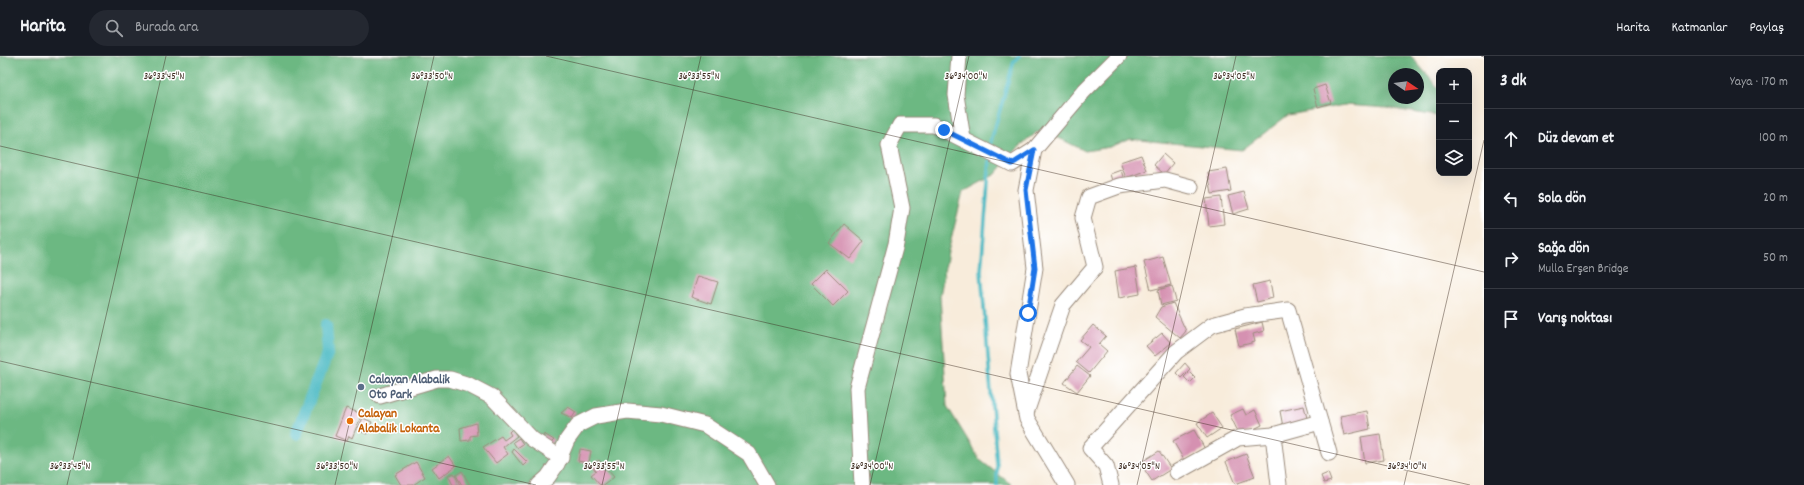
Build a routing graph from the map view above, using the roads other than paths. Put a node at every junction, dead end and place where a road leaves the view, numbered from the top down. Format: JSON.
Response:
{"nodes":[{"id":1,"x":959,"y":56,"type":"edge"},
{"id":2,"x":1117,"y":58,"type":"edge"},
{"id":3,"x":963,"y":139,"type":"junction"},
{"id":4,"x":1034,"y":150,"type":"junction"},
{"id":5,"x":1190,"y":187,"type":"dead end"},
{"id":6,"x":380,"y":396,"type":"dead end"},
{"id":7,"x":1026,"y":414,"type":"junction"},
{"id":8,"x":1320,"y":422,"type":"junction"},
{"id":9,"x":1273,"y":435,"type":"junction"},
{"id":10,"x":1329,"y":453,"type":"dead end"},
{"id":11,"x":561,"y":458,"type":"junction"},
{"id":12,"x":1177,"y":472,"type":"dead end"},
{"id":13,"x":539,"y":485,"type":"edge"},
{"id":14,"x":767,"y":485,"type":"edge"},
{"id":15,"x":862,"y":485,"type":"edge"},
{"id":16,"x":1067,"y":485,"type":"edge"},
{"id":17,"x":1112,"y":485,"type":"edge"},
{"id":18,"x":1279,"y":485,"type":"edge"}],
"edges":[{"from":1,"to":3,"type":"street"},
{"from":2,"to":4,"type":"street"},
{"from":3,"to":4,"type":"street"},
{"from":3,"to":15,"type":"street"},
{"from":4,"to":7,"type":"street"},
{"from":5,"to":7,"type":"street"},
{"from":6,"to":11,"type":"street"},
{"from":7,"to":16,"type":"street"},
{"from":8,"to":9,"type":"street"},
{"from":8,"to":10,"type":"street"},
{"from":8,"to":17,"type":"street"},
{"from":9,"to":12,"type":"street"},
{"from":9,"to":18,"type":"street"},
{"from":11,"to":13,"type":"street"},
{"from":11,"to":14,"type":"street"}]}
